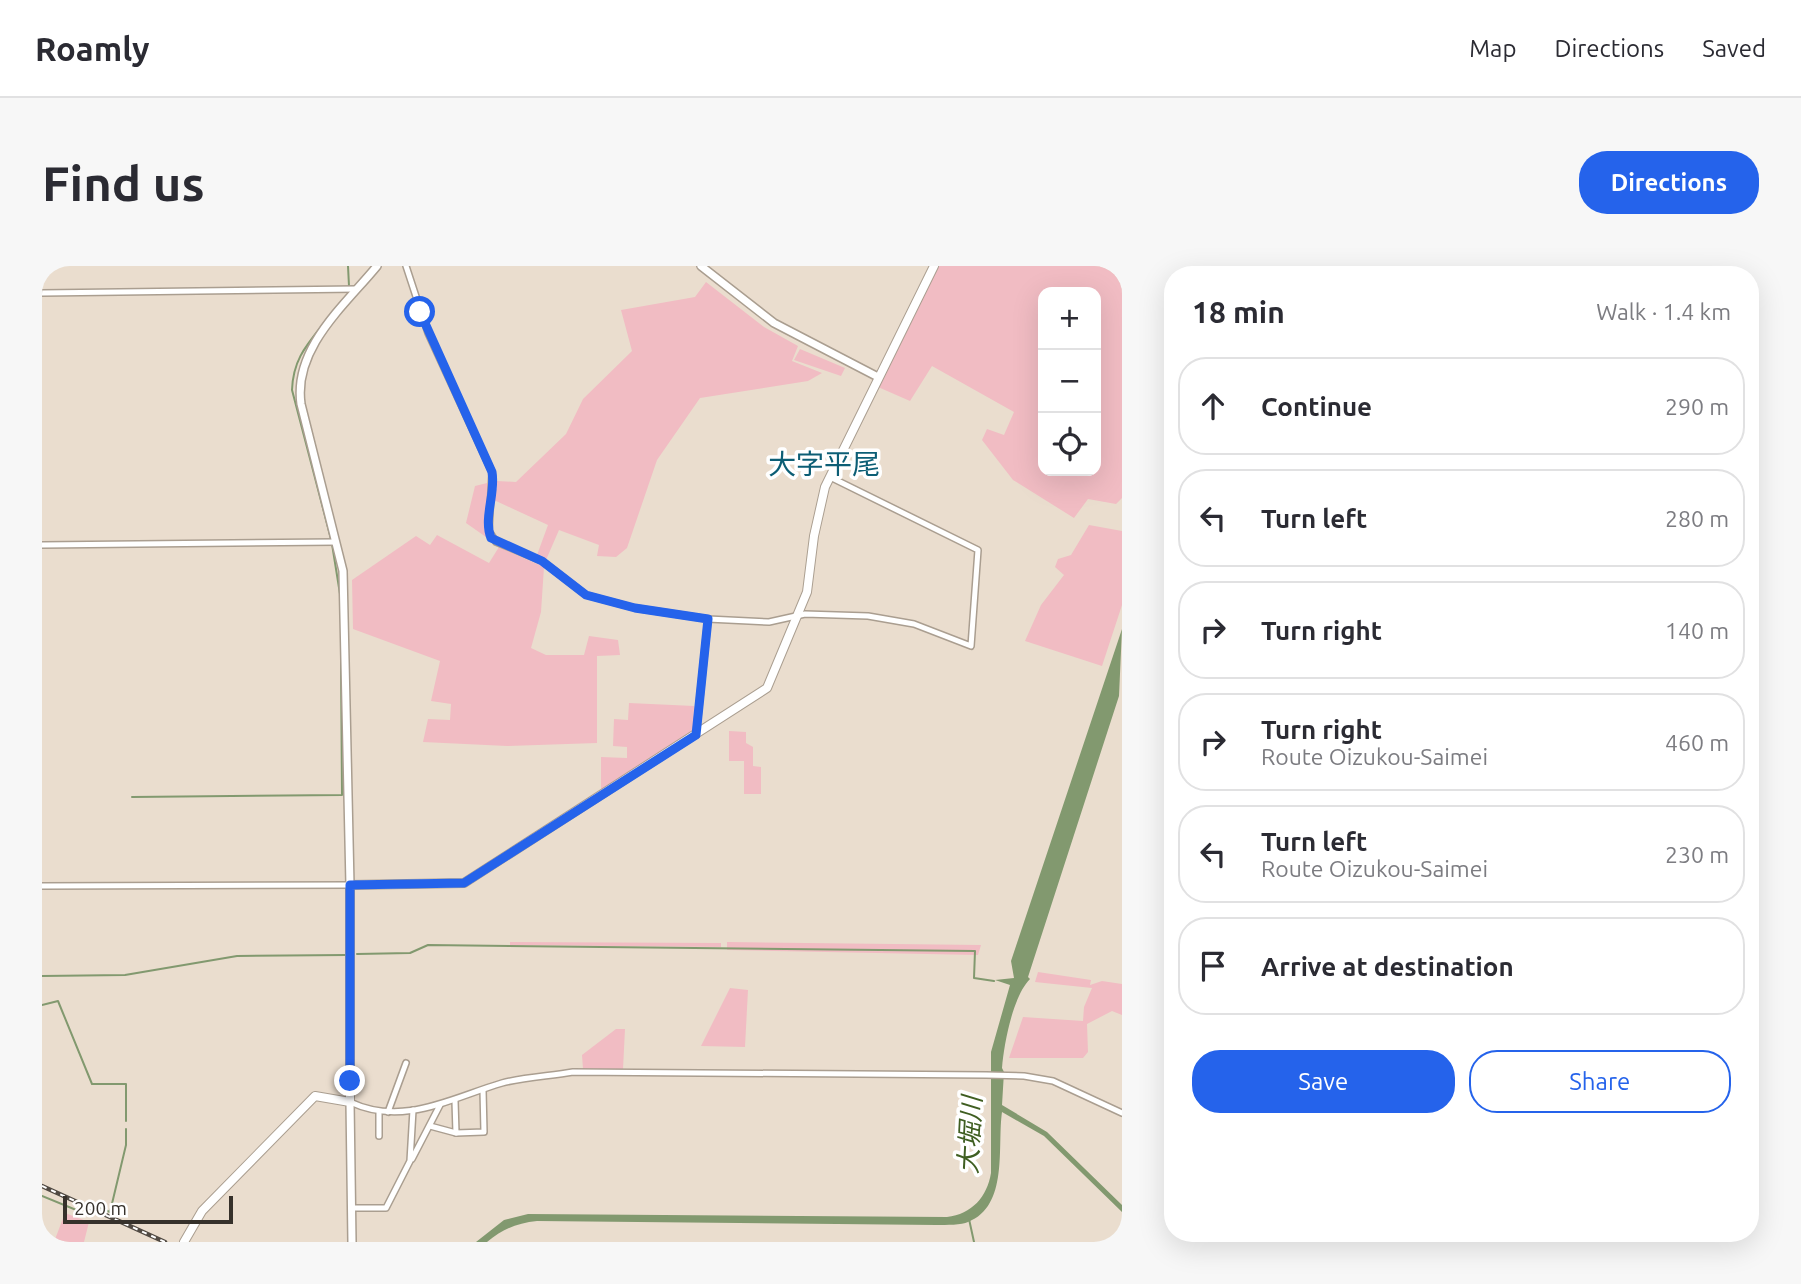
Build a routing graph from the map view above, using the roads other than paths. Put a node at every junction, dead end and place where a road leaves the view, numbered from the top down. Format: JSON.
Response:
{"nodes":[{"id":1,"x":377,"y":266,"type":"edge"},
{"id":2,"x":406,"y":266,"type":"edge"},
{"id":3,"x":701,"y":266,"type":"edge"},
{"id":4,"x":934,"y":266,"type":"edge"},
{"id":5,"x":352,"y":289,"type":"junction"},
{"id":6,"x":42,"y":293,"type":"edge"},
{"id":7,"x":878,"y":377,"type":"junction"},
{"id":8,"x":830,"y":477,"type":"junction"},
{"id":9,"x":333,"y":542,"type":"junction"},
{"id":10,"x":42,"y":545,"type":"edge"},
{"id":11,"x":797,"y":618,"type":"junction"},
{"id":12,"x":708,"y":619,"type":"junction"},
{"id":13,"x":696,"y":735,"type":"junction"},
{"id":14,"x":350,"y":885,"type":"junction"},
{"id":15,"x":42,"y":886,"type":"edge"},
{"id":16,"x":406,"y":1063,"type":"dead end"},
{"id":17,"x":482,"y":1090,"type":"junction"},
{"id":18,"x":454,"y":1101,"type":"junction"},
{"id":19,"x":350,"y":1102,"type":"junction"},
{"id":20,"x":440,"y":1105,"type":"junction"},
{"id":21,"x":412,"y":1110,"type":"junction"},
{"id":22,"x":388,"y":1112,"type":"junction"},
{"id":23,"x":1122,"y":1112,"type":"edge"},
{"id":24,"x":379,"y":1113,"type":"junction"},
{"id":25,"x":430,"y":1126,"type":"junction"},
{"id":26,"x":456,"y":1133,"type":"junction"},
{"id":27,"x":379,"y":1136,"type":"dead end"},
{"id":28,"x":411,"y":1161,"type":"junction"},
{"id":29,"x":351,"y":1208,"type":"junction"},
{"id":30,"x":184,"y":1242,"type":"edge"},
{"id":31,"x":352,"y":1242,"type":"edge"}],
"edges":[{"from":1,"to":5,"type":"street"},
{"from":2,"to":12,"type":"street"},
{"from":3,"to":7,"type":"street"},
{"from":4,"to":7,"type":"main road"},
{"from":5,"to":6,"type":"street"},
{"from":5,"to":9,"type":"street"},
{"from":7,"to":8,"type":"main road"},
{"from":8,"to":11,"type":"main road"},
{"from":8,"to":11,"type":"street"},
{"from":9,"to":10,"type":"street"},
{"from":9,"to":14,"type":"street"},
{"from":11,"to":12,"type":"street"},
{"from":11,"to":13,"type":"main road"},
{"from":12,"to":13,"type":"street"},
{"from":13,"to":14,"type":"main road"},
{"from":14,"to":15,"type":"street"},
{"from":14,"to":19,"type":"main road"},
{"from":16,"to":22,"type":"street"},
{"from":17,"to":18,"type":"street"},
{"from":17,"to":23,"type":"street"},
{"from":17,"to":26,"type":"street"},
{"from":18,"to":20,"type":"street"},
{"from":18,"to":26,"type":"street"},
{"from":19,"to":24,"type":"street"},
{"from":19,"to":29,"type":"street"},
{"from":19,"to":30,"type":"main road"},
{"from":20,"to":21,"type":"street"},
{"from":20,"to":25,"type":"street"},
{"from":21,"to":22,"type":"street"},
{"from":21,"to":28,"type":"street"},
{"from":22,"to":24,"type":"street"},
{"from":24,"to":27,"type":"street"},
{"from":25,"to":26,"type":"street"},
{"from":25,"to":28,"type":"street"},
{"from":28,"to":29,"type":"street"},
{"from":29,"to":31,"type":"street"}]}
